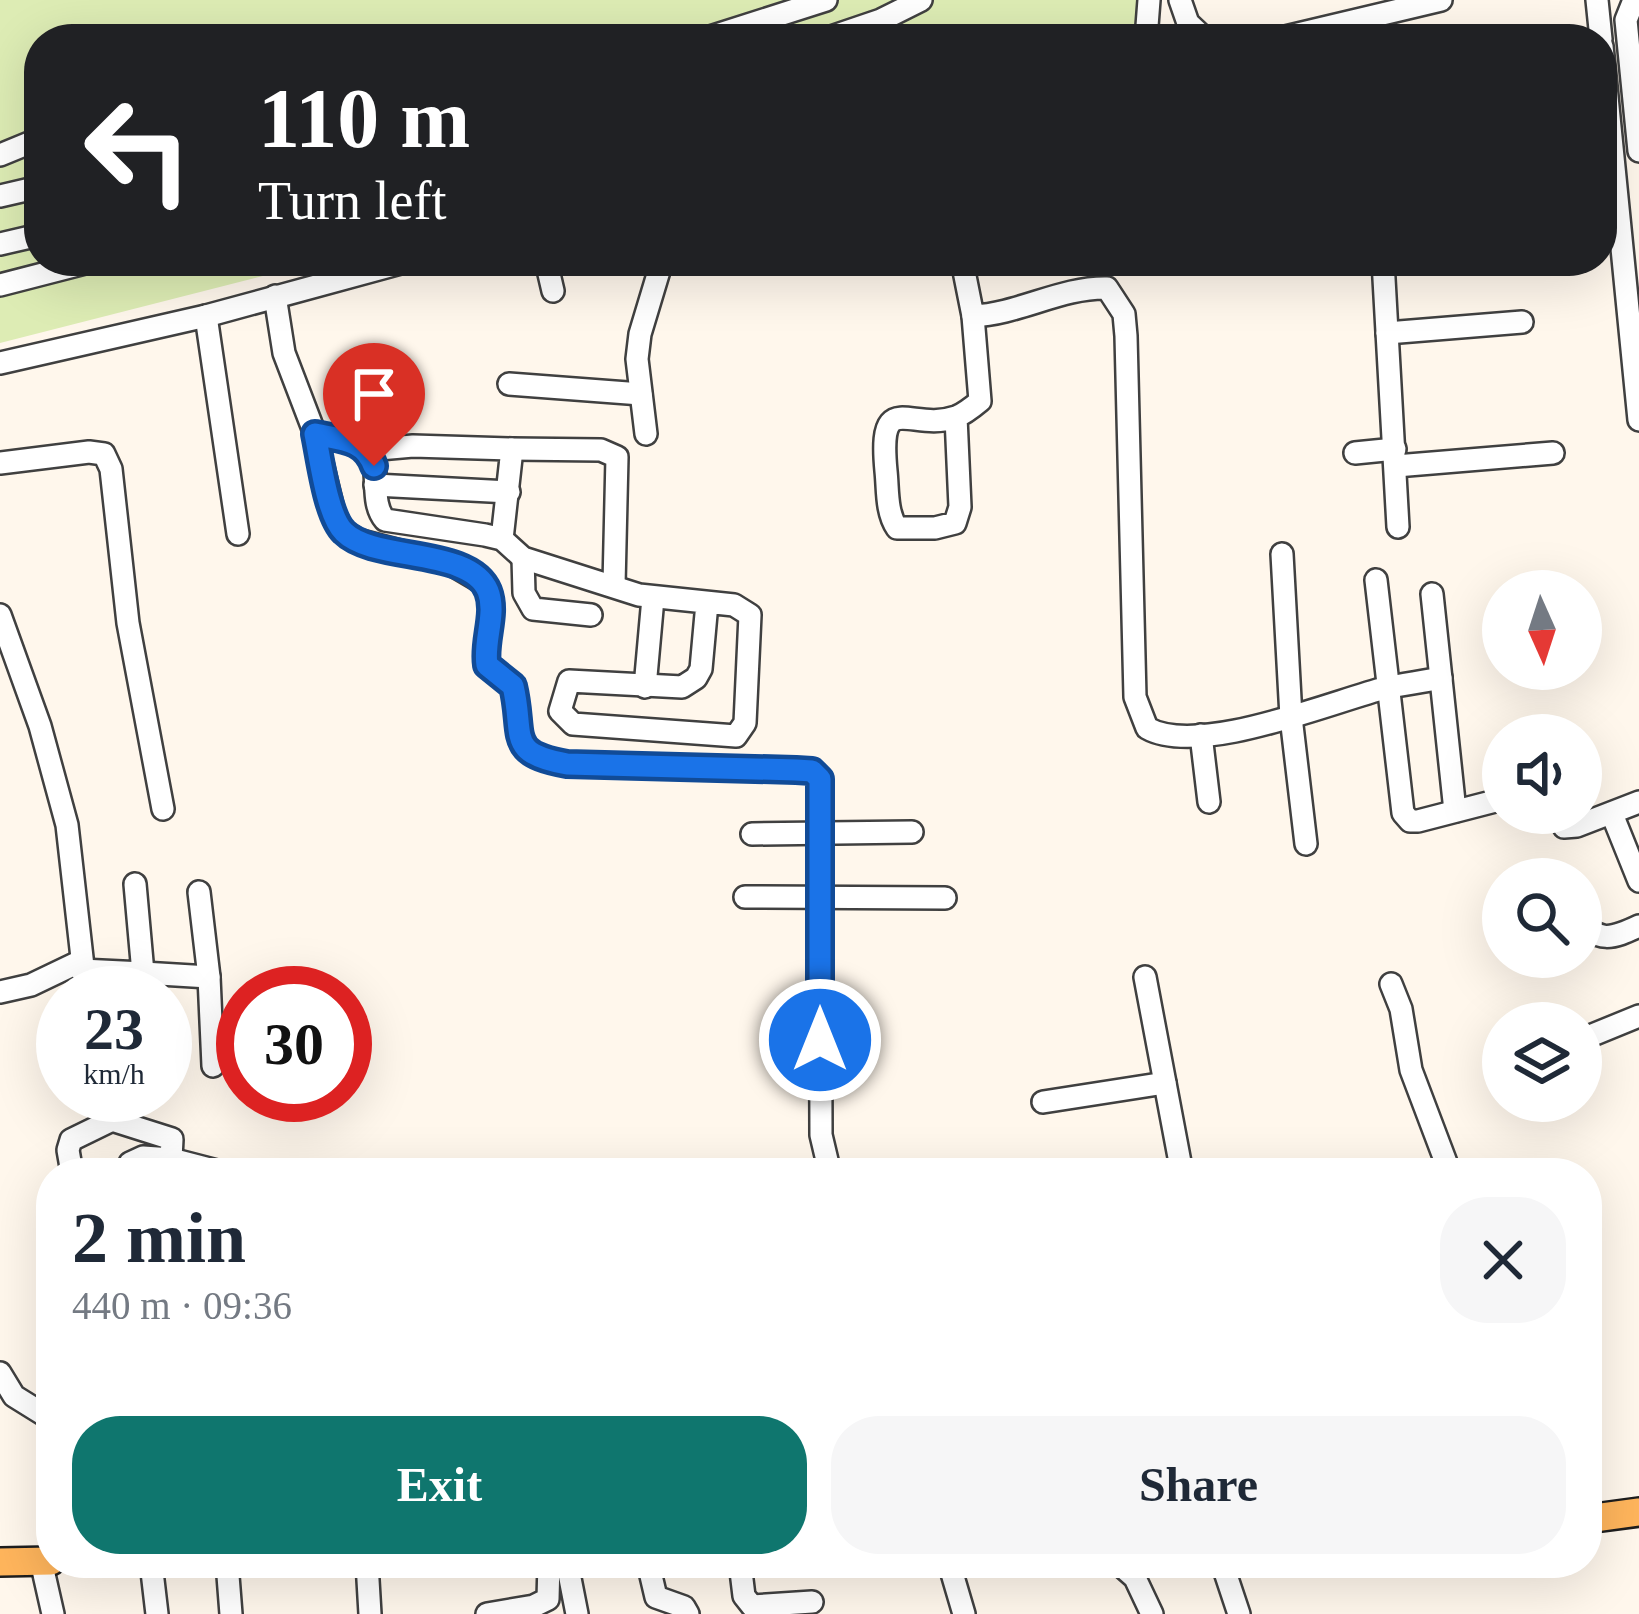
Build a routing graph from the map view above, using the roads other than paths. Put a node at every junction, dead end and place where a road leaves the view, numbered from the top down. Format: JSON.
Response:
{"nodes":[{"id":1,"x":826,"y":0,"type":"edge"},
{"id":2,"x":921,"y":0,"type":"edge"},
{"id":3,"x":1441,"y":0,"type":"edge"},
{"id":4,"x":1634,"y":0,"type":"edge"},
{"id":5,"x":1407,"y":4,"type":"edge"},
{"id":6,"x":751,"y":24,"type":"edge"},
{"id":7,"x":869,"y":24,"type":"edge"},
{"id":8,"x":1377,"y":24,"type":"edge"},
{"id":9,"x":1639,"y":151,"type":"edge"},
{"id":10,"x":1617,"y":206,"type":"edge"},
{"id":11,"x":35,"y":276,"type":"edge"},
{"id":12,"x":351,"y":276,"type":"edge"},
{"id":13,"x":550,"y":276,"type":"edge"},
{"id":14,"x":658,"y":276,"type":"edge"},
{"id":15,"x":965,"y":276,"type":"edge"},
{"id":16,"x":1384,"y":276,"type":"edge"},
{"id":17,"x":0,"y":285,"type":"edge"},
{"id":18,"x":553,"y":291,"type":"dead end"},
{"id":19,"x":274,"y":296,"type":"junction"},
{"id":20,"x":206,"y":316,"type":"junction"},
{"id":21,"x":973,"y":316,"type":"junction"},
{"id":22,"x":1522,"y":322,"type":"dead end"},
{"id":23,"x":1634,"y":323,"type":"edge"},
{"id":24,"x":1387,"y":333,"type":"junction"},
{"id":25,"x":0,"y":363,"type":"edge"},
{"id":26,"x":509,"y":384,"type":"dead end"},
{"id":27,"x":641,"y":394,"type":"junction"},
{"id":28,"x":956,"y":417,"type":"junction"},
{"id":29,"x":1639,"y":420,"type":"edge"},
{"id":30,"x":315,"y":434,"type":"junction"},
{"id":31,"x":646,"y":434,"type":"dead end"},
{"id":32,"x":512,"y":449,"type":"junction"},
{"id":33,"x":368,"y":450,"type":"junction"},
{"id":34,"x":1355,"y":453,"type":"dead end"},
{"id":35,"x":1553,"y":453,"type":"dead end"},
{"id":36,"x":1395,"y":458,"type":"junction"},
{"id":37,"x":0,"y":464,"type":"edge"},
{"id":38,"x":375,"y":485,"type":"junction"},
{"id":39,"x":509,"y":492,"type":"junction"},
{"id":40,"x":1398,"y":526,"type":"dead end"},
{"id":41,"x":238,"y":535,"type":"dead end"},
{"id":42,"x":502,"y":539,"type":"junction"},
{"id":43,"x":1282,"y":554,"type":"dead end"},
{"id":44,"x":523,"y":558,"type":"junction"},
{"id":45,"x":1376,"y":580,"type":"dead end"},
{"id":46,"x":614,"y":585,"type":"junction"},
{"id":47,"x":1432,"y":594,"type":"dead end"},
{"id":48,"x":653,"y":598,"type":"junction"},
{"id":49,"x":707,"y":603,"type":"junction"},
{"id":50,"x":0,"y":615,"type":"edge"},
{"id":51,"x":590,"y":615,"type":"dead end"},
{"id":52,"x":1441,"y":678,"type":"junction"},
{"id":53,"x":646,"y":687,"type":"junction"},
{"id":54,"x":1388,"y":688,"type":"junction"},
{"id":55,"x":1291,"y":717,"type":"junction"},
{"id":56,"x":1201,"y":735,"type":"junction"},
{"id":57,"x":1209,"y":802,"type":"dead end"},
{"id":58,"x":1639,"y":802,"type":"edge"},
{"id":59,"x":1482,"y":804,"type":"edge"},
{"id":60,"x":164,"y":809,"type":"dead end"},
{"id":61,"x":1455,"y":811,"type":"junction"},
{"id":62,"x":1612,"y":814,"type":"junction"},
{"id":63,"x":1602,"y":817,"type":"edge"},
{"id":64,"x":820,"y":832,"type":"junction"},
{"id":65,"x":912,"y":832,"type":"dead end"},
{"id":66,"x":752,"y":834,"type":"dead end"},
{"id":67,"x":1306,"y":844,"type":"dead end"},
{"id":68,"x":1639,"y":881,"type":"edge"},
{"id":69,"x":135,"y":884,"type":"dead end"},
{"id":70,"x":200,"y":892,"type":"dead end"},
{"id":71,"x":745,"y":897,"type":"dead end"},
{"id":72,"x":820,"y":897,"type":"junction"},
{"id":73,"x":945,"y":898,"type":"dead end"},
{"id":74,"x":1639,"y":926,"type":"edge"},
{"id":75,"x":1602,"y":937,"type":"edge"},
{"id":76,"x":80,"y":966,"type":"edge"},
{"id":77,"x":137,"y":966,"type":"edge"},
{"id":78,"x":1145,"y":976,"type":"dead end"},
{"id":79,"x":209,"y":977,"type":"junction"},
{"id":80,"x":192,"y":978,"type":"edge"},
{"id":81,"x":36,"y":983,"type":"edge"},
{"id":82,"x":1391,"y":984,"type":"dead end"},
{"id":83,"x":0,"y":992,"type":"edge"},
{"id":84,"x":1639,"y":1016,"type":"edge"},
{"id":85,"x":1602,"y":1031,"type":"edge"},
{"id":86,"x":213,"y":1066,"type":"dead end"},
{"id":87,"x":1165,"y":1083,"type":"junction"},
{"id":88,"x":1043,"y":1102,"type":"dead end"},
{"id":89,"x":108,"y":1122,"type":"edge"},
{"id":90,"x":119,"y":1122,"type":"edge"},
{"id":91,"x":69,"y":1158,"type":"edge"},
{"id":92,"x":171,"y":1158,"type":"edge"},
{"id":93,"x":826,"y":1158,"type":"edge"},
{"id":94,"x":1179,"y":1158,"type":"edge"},
{"id":95,"x":1444,"y":1158,"type":"edge"},
{"id":96,"x":0,"y":1372,"type":"edge"},
{"id":97,"x":36,"y":1410,"type":"edge"},
{"id":98,"x":1602,"y":1519,"type":"edge"},
{"id":99,"x":1636,"y":1519,"type":"edge"},
{"id":100,"x":36,"y":1561,"type":"edge"},
{"id":101,"x":0,"y":1562,"type":"edge"},
{"id":102,"x":48,"y":1578,"type":"edge"},
{"id":103,"x":153,"y":1578,"type":"edge"},
{"id":104,"x":227,"y":1578,"type":"edge"},
{"id":105,"x":368,"y":1578,"type":"edge"},
{"id":106,"x":549,"y":1578,"type":"edge"},
{"id":107,"x":570,"y":1578,"type":"edge"},
{"id":108,"x":651,"y":1578,"type":"edge"},
{"id":109,"x":742,"y":1578,"type":"edge"},
{"id":110,"x":953,"y":1578,"type":"edge"},
{"id":111,"x":1135,"y":1578,"type":"edge"},
{"id":112,"x":1227,"y":1578,"type":"edge"},
{"id":113,"x":812,"y":1601,"type":"dead end"},
{"id":114,"x":53,"y":1614,"type":"edge"},
{"id":115,"x":157,"y":1614,"type":"edge"},
{"id":116,"x":231,"y":1614,"type":"edge"},
{"id":117,"x":370,"y":1614,"type":"edge"},
{"id":118,"x":487,"y":1614,"type":"edge"},
{"id":119,"x":577,"y":1614,"type":"edge"},
{"id":120,"x":688,"y":1614,"type":"edge"},
{"id":121,"x":964,"y":1614,"type":"edge"},
{"id":122,"x":1152,"y":1614,"type":"edge"},
{"id":123,"x":1239,"y":1614,"type":"edge"}],
"edges":[{"from":1,"to":6,"type":"street"},
{"from":2,"to":7,"type":"street"},
{"from":3,"to":5,"type":"street"},
{"from":4,"to":9,"type":"street"},
{"from":5,"to":8,"type":"street"},
{"from":10,"to":23,"type":"street"},
{"from":11,"to":17,"type":"street"},
{"from":12,"to":19,"type":"street"},
{"from":13,"to":18,"type":"street"},
{"from":14,"to":27,"type":"street"},
{"from":15,"to":21,"type":"street"},
{"from":16,"to":24,"type":"street"},
{"from":19,"to":20,"type":"street"},
{"from":19,"to":30,"type":"street"},
{"from":20,"to":25,"type":"street"},
{"from":20,"to":41,"type":"street"},
{"from":21,"to":28,"type":"street"},
{"from":21,"to":56,"type":"street"},
{"from":22,"to":24,"type":"street"},
{"from":23,"to":29,"type":"street"},
{"from":24,"to":36,"type":"street"},
{"from":26,"to":27,"type":"street"},
{"from":27,"to":31,"type":"street"},
{"from":28,"to":28,"type":"street"},
{"from":30,"to":33,"type":"street"},
{"from":30,"to":64,"type":"street"},
{"from":32,"to":33,"type":"street"},
{"from":32,"to":39,"type":"street"},
{"from":32,"to":46,"type":"street"},
{"from":33,"to":38,"type":"street"},
{"from":34,"to":36,"type":"street"},
{"from":35,"to":36,"type":"street"},
{"from":36,"to":40,"type":"street"},
{"from":37,"to":60,"type":"street"},
{"from":38,"to":39,"type":"street"},
{"from":38,"to":42,"type":"street"},
{"from":39,"to":42,"type":"street"},
{"from":42,"to":44,"type":"street"},
{"from":43,"to":55,"type":"street"},
{"from":44,"to":46,"type":"street"},
{"from":44,"to":51,"type":"street"},
{"from":45,"to":54,"type":"street"},
{"from":46,"to":48,"type":"street"},
{"from":47,"to":52,"type":"street"},
{"from":48,"to":49,"type":"street"},
{"from":48,"to":53,"type":"street"},
{"from":49,"to":53,"type":"street"},
{"from":49,"to":53,"type":"street"},
{"from":50,"to":76,"type":"street"},
{"from":52,"to":54,"type":"street"},
{"from":52,"to":61,"type":"street"},
{"from":54,"to":55,"type":"street"},
{"from":54,"to":61,"type":"street"},
{"from":55,"to":56,"type":"street"},
{"from":55,"to":67,"type":"street"},
{"from":56,"to":57,"type":"street"},
{"from":58,"to":62,"type":"street"},
{"from":59,"to":61,"type":"street"},
{"from":62,"to":63,"type":"street"},
{"from":62,"to":68,"type":"street"},
{"from":64,"to":65,"type":"street"},
{"from":64,"to":66,"type":"street"},
{"from":64,"to":72,"type":"street"},
{"from":69,"to":77,"type":"street"},
{"from":70,"to":79,"type":"street"},
{"from":71,"to":72,"type":"street"},
{"from":72,"to":73,"type":"street"},
{"from":72,"to":93,"type":"street"},
{"from":74,"to":75,"type":"street"},
{"from":78,"to":87,"type":"street"},
{"from":79,"to":80,"type":"street"},
{"from":79,"to":86,"type":"street"},
{"from":81,"to":83,"type":"street"},
{"from":82,"to":95,"type":"street"},
{"from":84,"to":85,"type":"street"},
{"from":87,"to":88,"type":"street"},
{"from":87,"to":94,"type":"street"},
{"from":89,"to":91,"type":"street"},
{"from":90,"to":92,"type":"street"},
{"from":96,"to":97,"type":"street"},
{"from":98,"to":99,"type":"main road"},
{"from":100,"to":101,"type":"main road"},
{"from":102,"to":114,"type":"street"},
{"from":103,"to":115,"type":"street"},
{"from":104,"to":116,"type":"street"},
{"from":105,"to":117,"type":"street"},
{"from":106,"to":118,"type":"street"},
{"from":107,"to":119,"type":"street"},
{"from":108,"to":120,"type":"street"},
{"from":109,"to":113,"type":"street"},
{"from":110,"to":121,"type":"street"},
{"from":111,"to":122,"type":"street"},
{"from":112,"to":123,"type":"street"}]}
